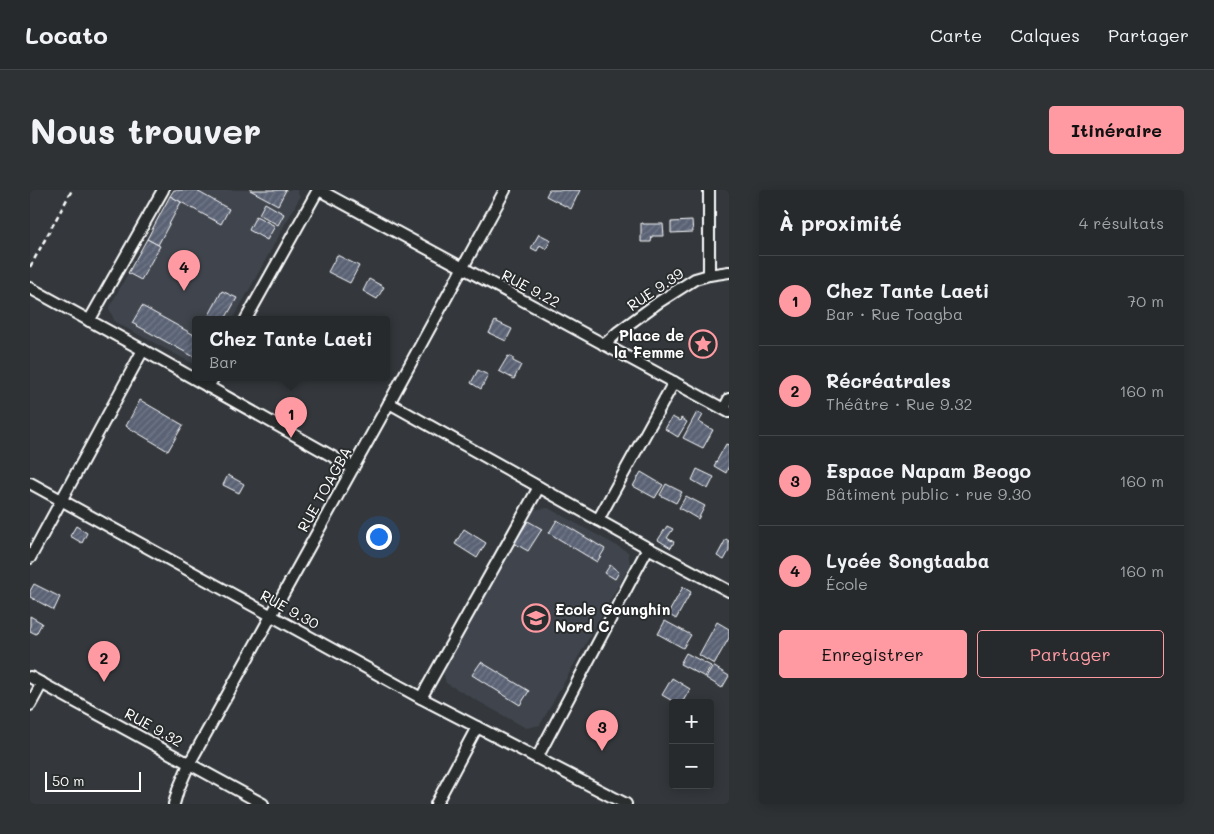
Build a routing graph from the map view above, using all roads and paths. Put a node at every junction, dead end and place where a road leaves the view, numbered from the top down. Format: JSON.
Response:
{"nodes":[{"id":1,"x":72,"y":190,"type":"edge"},
{"id":2,"x":163,"y":190,"type":"edge"},
{"id":3,"x":318,"y":190,"type":"edge"},
{"id":4,"x":505,"y":190,"type":"edge"},
{"id":5,"x":709,"y":190,"type":"edge"},
{"id":6,"x":30,"y":267,"type":"edge"},
{"id":7,"x":462,"y":268,"type":"junction"},
{"id":8,"x":729,"y":272,"type":"edge"},
{"id":9,"x":708,"y":275,"type":"junction"},
{"id":10,"x":30,"y":288,"type":"edge"},
{"id":11,"x":248,"y":316,"type":"edge"},
{"id":12,"x":89,"y":321,"type":"junction"},
{"id":13,"x":604,"y":345,"type":"junction"},
{"id":14,"x":143,"y":350,"type":"junction"},
{"id":15,"x":192,"y":378,"type":"edge"},
{"id":16,"x":197,"y":381,"type":"edge"},
{"id":17,"x":212,"y":381,"type":"edge"},
{"id":18,"x":674,"y":382,"type":"junction"},
{"id":19,"x":208,"y":387,"type":"junction"},
{"id":20,"x":729,"y":399,"type":"edge"},
{"id":21,"x":389,"y":403,"type":"junction"},
{"id":22,"x":726,"y":410,"type":"edge"},
{"id":23,"x":353,"y":468,"type":"junction"},
{"id":24,"x":30,"y":483,"type":"edge"},
{"id":25,"x":539,"y":487,"type":"junction"},
{"id":26,"x":62,"y":500,"type":"junction"},
{"id":27,"x":598,"y":520,"type":"junction"},
{"id":28,"x":648,"y":548,"type":"junction"},
{"id":29,"x":30,"y":558,"type":"edge"},
{"id":30,"x":729,"y":591,"type":"edge"},
{"id":31,"x":271,"y":615,"type":"junction"},
{"id":32,"x":30,"y":677,"type":"edge"},
{"id":33,"x":42,"y":683,"type":"junction"},
{"id":34,"x":421,"y":698,"type":"junction"},
{"id":35,"x":30,"y":705,"type":"edge"},
{"id":36,"x":477,"y":727,"type":"junction"},
{"id":37,"x":537,"y":758,"type":"junction"},
{"id":38,"x":189,"y":764,"type":"junction"},
{"id":39,"x":174,"y":804,"type":"edge"},
{"id":40,"x":264,"y":804,"type":"edge"},
{"id":41,"x":436,"y":804,"type":"edge"},
{"id":42,"x":626,"y":804,"type":"edge"}],
"edges":[{"from":1,"to":6,"type":"path"},
{"from":2,"to":12,"type":"street"},
{"from":3,"to":7,"type":"street","name":"RUE 9.22"},
{"from":3,"to":11,"type":"street"},
{"from":4,"to":7,"type":"street","name":"RUE TOAGBA"},
{"from":5,"to":9,"type":"street"},
{"from":7,"to":13,"type":"street","name":"RUE 9.22"},
{"from":7,"to":21,"type":"street","name":"RUE TOAGBA"},
{"from":8,"to":9,"type":"street","name":"RUE 9.39"},
{"from":9,"to":13,"type":"street","name":"RUE 9.39"},
{"from":10,"to":12,"type":"street"},
{"from":12,"to":14,"type":"street"},
{"from":13,"to":18,"type":"street","name":"RUE 9.22"},
{"from":14,"to":15,"type":"street"},
{"from":14,"to":26,"type":"street"},
{"from":16,"to":19,"type":"street"},
{"from":17,"to":19,"type":"street"},
{"from":18,"to":22,"type":"street","name":"RUE 9.22"},
{"from":18,"to":27,"type":"street"},
{"from":19,"to":23,"type":"street"},
{"from":20,"to":22,"type":"street"},
{"from":21,"to":23,"type":"street","name":"RUE TOAGBA"},
{"from":21,"to":25,"type":"street"},
{"from":23,"to":31,"type":"street","name":"RUE TOAGBA"},
{"from":24,"to":26,"type":"street","name":"RUE 9.30"},
{"from":25,"to":27,"type":"street"},
{"from":25,"to":34,"type":"street"},
{"from":26,"to":29,"type":"street"},
{"from":26,"to":31,"type":"street","name":"RUE 9.30"},
{"from":27,"to":28,"type":"street"},
{"from":28,"to":30,"type":"street"},
{"from":28,"to":37,"type":"street"},
{"from":31,"to":34,"type":"street","name":"RUE 9.30"},
{"from":31,"to":38,"type":"street","name":"RUE TOAGBA"},
{"from":32,"to":33,"type":"street","name":"RUE 9.32"},
{"from":33,"to":35,"type":"street"},
{"from":33,"to":38,"type":"street","name":"RUE 9.32"},
{"from":34,"to":36,"type":"street","name":"RUE 9.30"},
{"from":36,"to":37,"type":"street","name":"RUE 9.30"},
{"from":36,"to":41,"type":"street"},
{"from":37,"to":42,"type":"street"},
{"from":38,"to":39,"type":"street","name":"RUE TOAGBA"},
{"from":38,"to":40,"type":"street","name":"RUE 9.32"}]}
